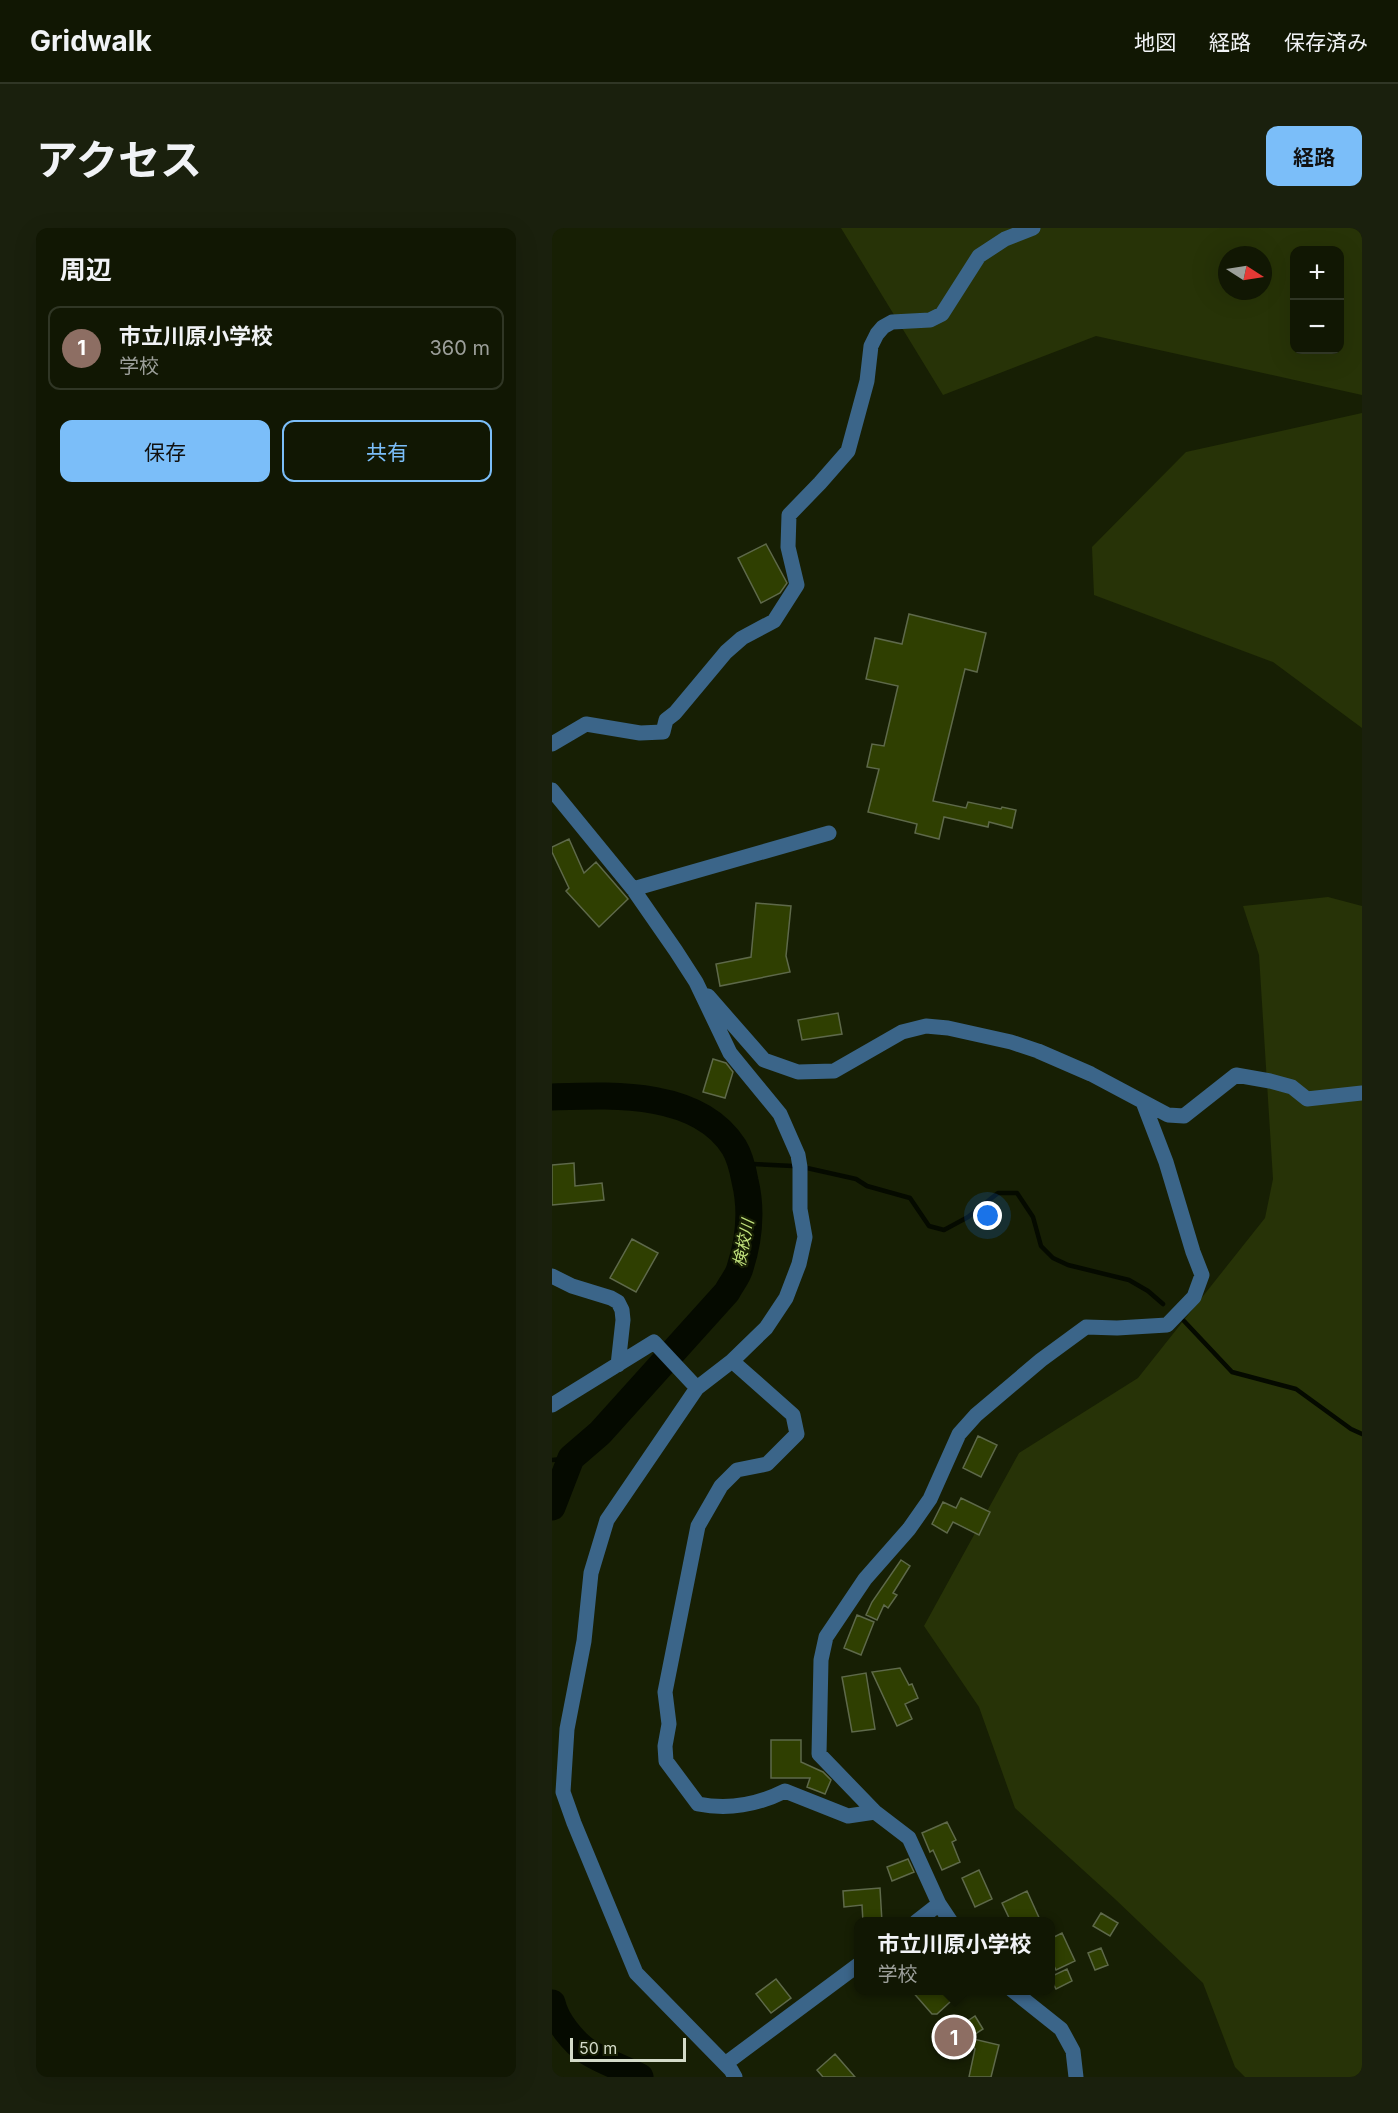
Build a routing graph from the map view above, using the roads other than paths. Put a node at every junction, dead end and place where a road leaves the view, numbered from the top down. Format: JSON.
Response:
{"nodes":[{"id":1,"x":1033,"y":228,"type":"edge"},
{"id":2,"x":552,"y":744,"type":"edge"},
{"id":3,"x":552,"y":790,"type":"edge"},
{"id":4,"x":829,"y":833,"type":"dead end"},
{"id":5,"x":633,"y":889,"type":"junction"},
{"id":6,"x":696,"y":982,"type":"junction"},
{"id":7,"x":1362,"y":1093,"type":"edge"},
{"id":8,"x":1143,"y":1102,"type":"junction"},
{"id":9,"x":552,"y":1276,"type":"edge"},
{"id":10,"x":732,"y":1361,"type":"junction"},
{"id":11,"x":618,"y":1365,"type":"junction"},
{"id":12,"x":697,"y":1388,"type":"junction"},
{"id":13,"x":552,"y":1405,"type":"edge"},
{"id":14,"x":875,"y":1812,"type":"junction"},
{"id":15,"x":939,"y":1904,"type":"junction"},
{"id":16,"x":922,"y":1917,"type":"edge"},
{"id":17,"x":948,"y":1917,"type":"edge"},
{"id":18,"x":854,"y":1968,"type":"edge"},
{"id":19,"x":1018,"y":1995,"type":"edge"},
{"id":20,"x":725,"y":2064,"type":"junction"},
{"id":21,"x":735,"y":2077,"type":"edge"},
{"id":22,"x":1076,"y":2077,"type":"edge"}],
"edges":[{"from":1,"to":2,"type":"street"},
{"from":3,"to":5,"type":"street"},
{"from":4,"to":5,"type":"street"},
{"from":5,"to":6,"type":"street"},
{"from":6,"to":8,"type":"street"},
{"from":6,"to":10,"type":"street"},
{"from":7,"to":8,"type":"street"},
{"from":8,"to":14,"type":"street"},
{"from":9,"to":11,"type":"street"},
{"from":10,"to":12,"type":"street"},
{"from":10,"to":14,"type":"street"},
{"from":11,"to":12,"type":"street"},
{"from":11,"to":13,"type":"street"},
{"from":12,"to":20,"type":"street"},
{"from":14,"to":15,"type":"street"},
{"from":15,"to":16,"type":"street"},
{"from":15,"to":17,"type":"street"},
{"from":18,"to":20,"type":"street"},
{"from":19,"to":22,"type":"street"},
{"from":20,"to":21,"type":"street"}]}
